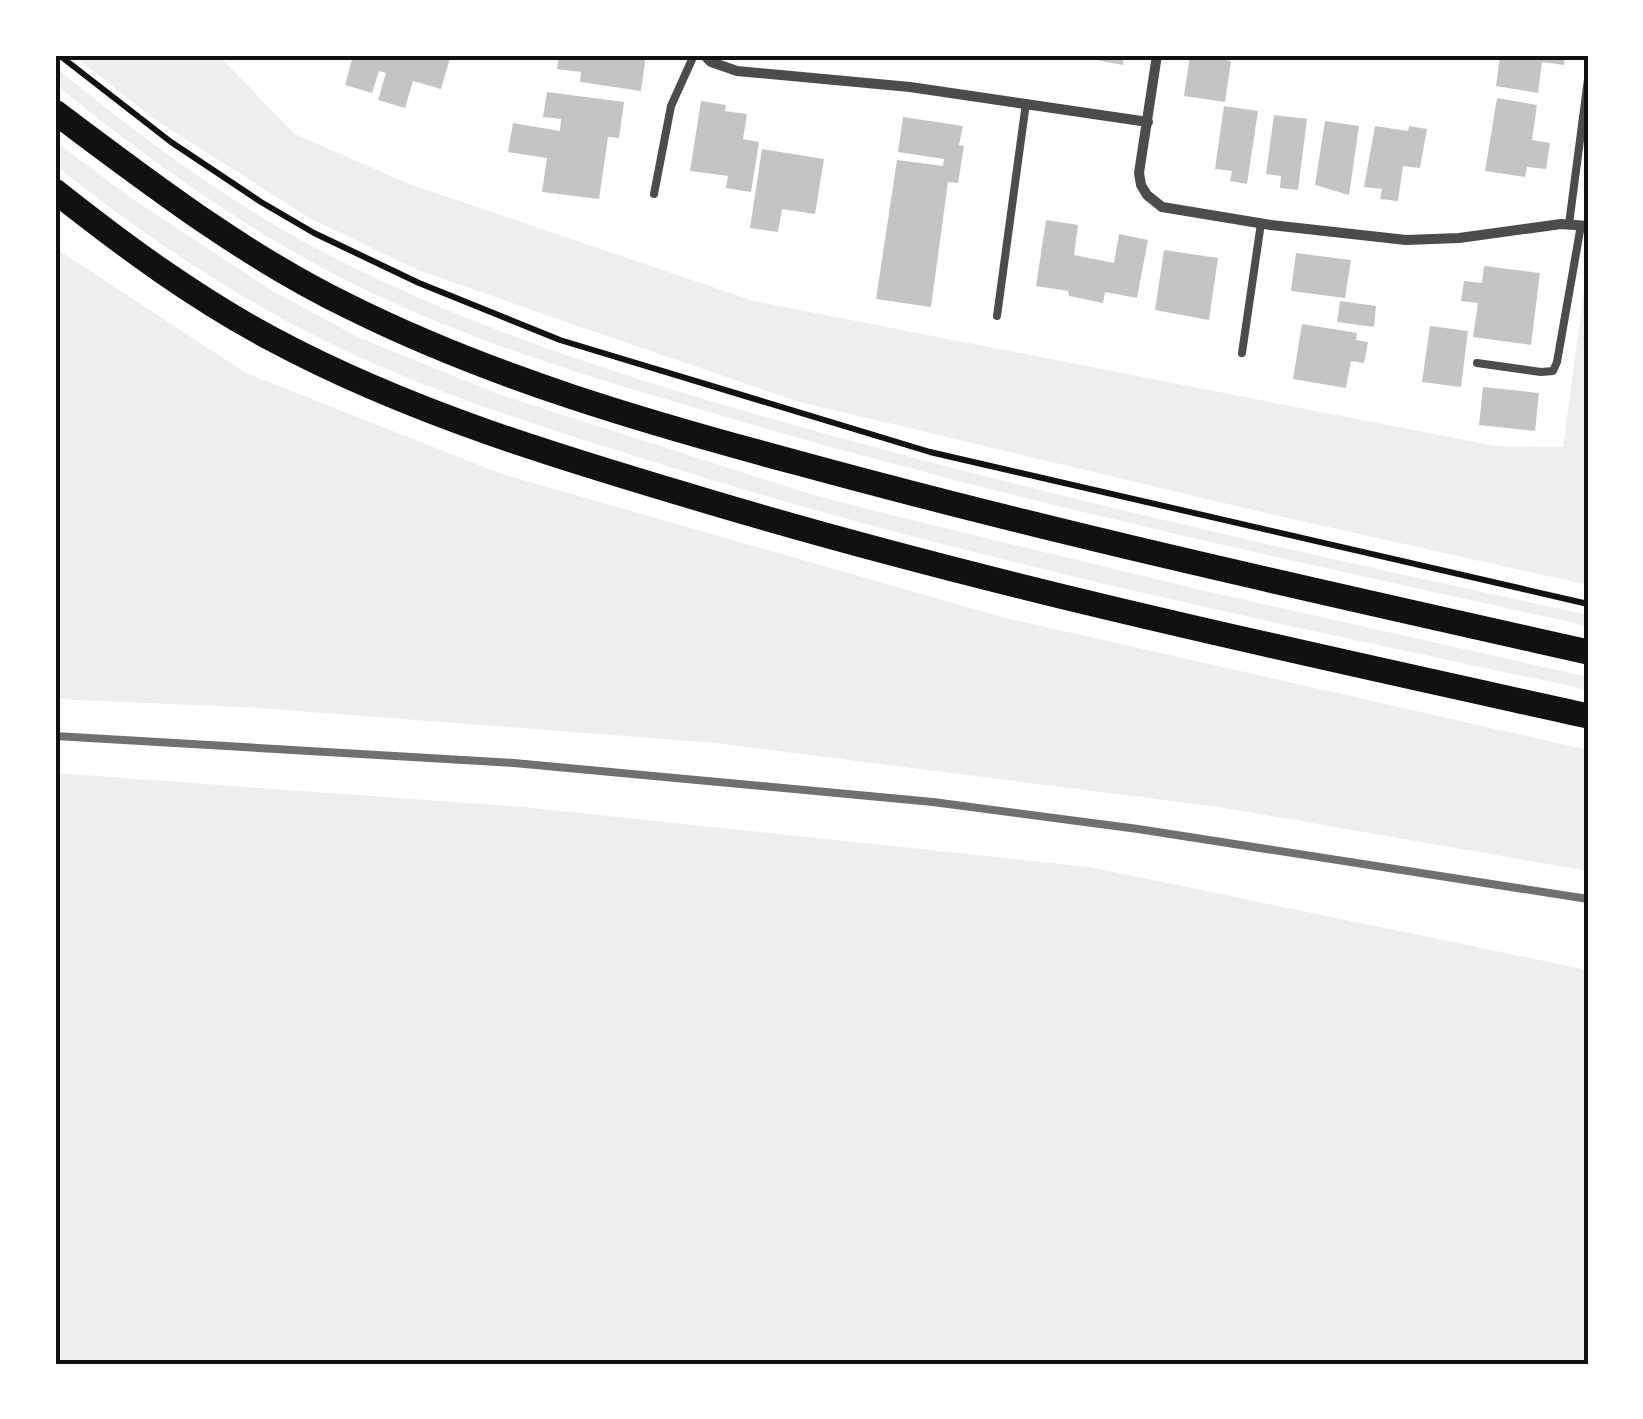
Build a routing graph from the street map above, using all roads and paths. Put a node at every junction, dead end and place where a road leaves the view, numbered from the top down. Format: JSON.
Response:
{"nodes":[{"id":1,"x":59,"y":55,"type":"edge"},
{"id":2,"x":694,"y":55,"type":"edge"},
{"id":3,"x":704,"y":55,"type":"edge"},
{"id":4,"x":1157,"y":55,"type":"edge"},
{"id":5,"x":1588,"y":79,"type":"edge"},
{"id":6,"x":1026,"y":103,"type":"junction"},
{"id":7,"x":55,"y":112,"type":"edge"},
{"id":8,"x":1148,"y":122,"type":"junction"},
{"id":9,"x":55,"y":191,"type":"edge"},
{"id":10,"x":654,"y":194,"type":"dead end"},
{"id":11,"x":1261,"y":223,"type":"junction"},
{"id":12,"x":1579,"y":225,"type":"edge"},
{"id":13,"x":996,"y":316,"type":"dead end"},
{"id":14,"x":1242,"y":353,"type":"dead end"},
{"id":15,"x":1478,"y":363,"type":"dead end"},
{"id":16,"x":1588,"y":604,"type":"edge"},
{"id":17,"x":1588,"y":652,"type":"edge"},
{"id":18,"x":1588,"y":716,"type":"edge"}],
"edges":[{"from":1,"to":16,"type":"path"},
{"from":2,"to":10,"type":"lane"},
{"from":3,"to":6,"type":"street"},
{"from":4,"to":8,"type":"street"},
{"from":5,"to":12,"type":"lane"},
{"from":6,"to":8,"type":"street"},
{"from":6,"to":13,"type":"lane"},
{"from":7,"to":17,"type":"main road"},
{"from":8,"to":11,"type":"street"},
{"from":9,"to":18,"type":"main road"},
{"from":11,"to":12,"type":"street"},
{"from":11,"to":14,"type":"lane"},
{"from":12,"to":15,"type":"lane"}]}
